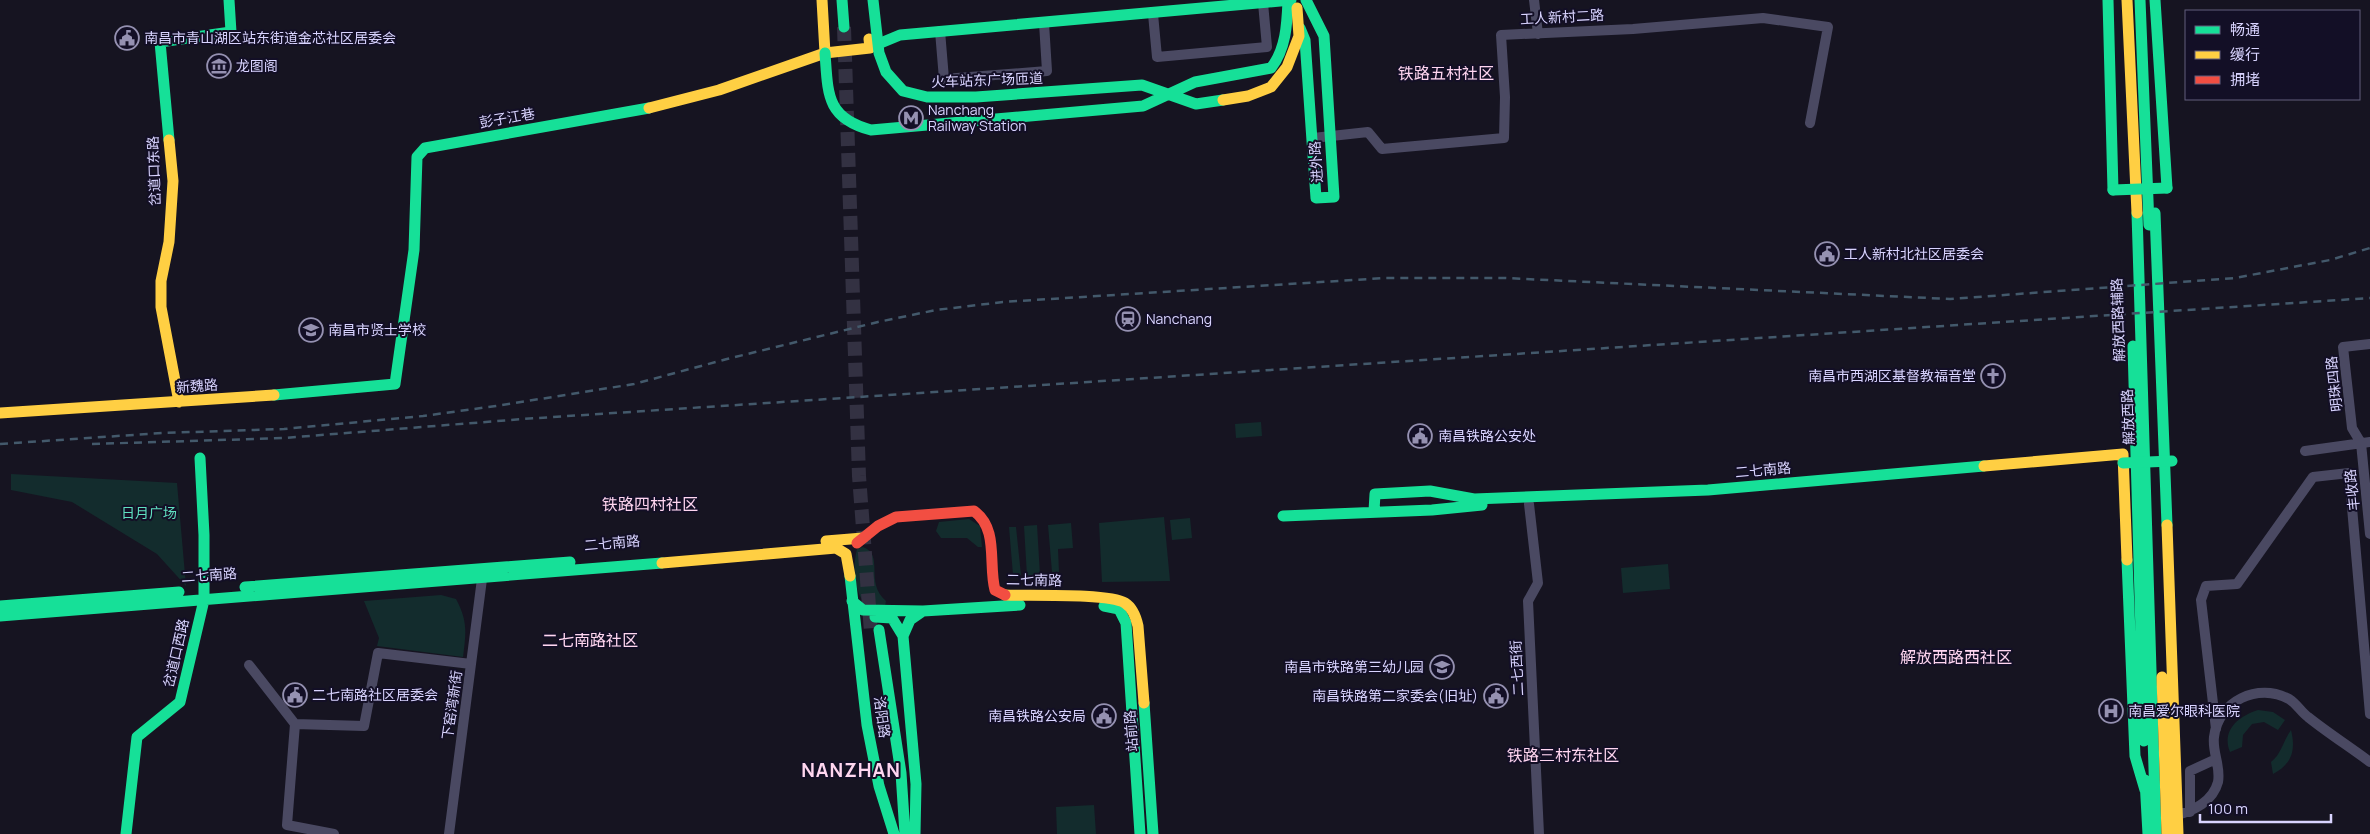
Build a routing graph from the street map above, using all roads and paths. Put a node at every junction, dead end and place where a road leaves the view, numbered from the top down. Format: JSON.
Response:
{"nodes":[{"id":1,"x":229,"y":0,"type":"edge"},
{"id":2,"x":822,"y":0,"type":"edge"},
{"id":3,"x":842,"y":0,"type":"edge"},
{"id":4,"x":851,"y":0,"type":"edge"},
{"id":5,"x":866,"y":0,"type":"edge"},
{"id":6,"x":873,"y":0,"type":"edge"},
{"id":7,"x":1291,"y":0,"type":"edge"},
{"id":8,"x":1306,"y":0,"type":"edge"},
{"id":9,"x":1534,"y":0,"type":"edge"},
{"id":10,"x":2108,"y":0,"type":"edge"},
{"id":11,"x":2126,"y":0,"type":"edge"},
{"id":12,"x":2140,"y":0,"type":"edge"},
{"id":13,"x":2147,"y":0,"type":"edge"},
{"id":14,"x":2155,"y":0,"type":"edge"},
{"id":15,"x":1263,"y":3,"type":"junction"},
{"id":16,"x":1153,"y":14,"type":"junction"},
{"id":17,"x":1044,"y":23,"type":"junction"},
{"id":18,"x":940,"y":32,"type":"junction"},
{"id":19,"x":1538,"y":34,"type":"junction"},
{"id":20,"x":870,"y":48,"type":"junction"},
{"id":21,"x":825,"y":52,"type":"junction"},
{"id":22,"x":1170,"y":94,"type":"junction"},
{"id":23,"x":1810,"y":123,"type":"dead end"},
{"id":24,"x":1330,"y":136,"type":"junction"},
{"id":25,"x":1313,"y":138,"type":"junction"},
{"id":26,"x":2370,"y":344,"type":"edge"},
{"id":27,"x":395,"y":384,"type":"joint"},
{"id":28,"x":179,"y":402,"type":"junction"},
{"id":29,"x":0,"y":413,"type":"edge"},
{"id":30,"x":2365,"y":443,"type":"edge"},
{"id":31,"x":2305,"y":451,"type":"dead end"},
{"id":32,"x":200,"y":458,"type":"dead end"},
{"id":33,"x":2123,"y":459,"type":"junction"},
{"id":34,"x":1529,"y":504,"type":"junction"},
{"id":35,"x":1374,"y":511,"type":"junction"},
{"id":36,"x":1283,"y":516,"type":"dead end"},
{"id":37,"x":2370,"y":534,"type":"edge"},
{"id":38,"x":862,"y":538,"type":"junction"},
{"id":39,"x":849,"y":562,"type":"junction"},
{"id":40,"x":482,"y":579,"type":"junction"},
{"id":41,"x":203,"y":595,"type":"junction"},
{"id":42,"x":852,"y":601,"type":"junction"},
{"id":43,"x":0,"y":606,"type":"edge"},
{"id":44,"x":923,"y":611,"type":"junction"},
{"id":45,"x":0,"y":616,"type":"edge"},
{"id":46,"x":1138,"y":626,"type":"junction"},
{"id":47,"x":1126,"y":627,"type":"junction"},
{"id":48,"x":855,"y":628,"type":"junction"},
{"id":49,"x":903,"y":636,"type":"junction"},
{"id":50,"x":471,"y":664,"type":"junction"},
{"id":51,"x":249,"y":665,"type":"dead end"},
{"id":52,"x":2370,"y":714,"type":"edge"},
{"id":53,"x":295,"y":724,"type":"junction"},
{"id":54,"x":2216,"y":729,"type":"junction"},
{"id":55,"x":2216,"y":759,"type":"junction"},
{"id":56,"x":2370,"y":762,"type":"edge"},
{"id":57,"x":2174,"y":778,"type":"junction"},
{"id":58,"x":2145,"y":790,"type":"junction"},
{"id":59,"x":2190,"y":812,"type":"junction"},
{"id":60,"x":2176,"y":815,"type":"junction"},
{"id":61,"x":2174,"y":832,"type":"edge"},
{"id":62,"x":126,"y":834,"type":"edge"},
{"id":63,"x":334,"y":834,"type":"edge"},
{"id":64,"x":449,"y":834,"type":"edge"},
{"id":65,"x":894,"y":834,"type":"edge"},
{"id":66,"x":900,"y":834,"type":"edge"},
{"id":67,"x":906,"y":834,"type":"edge"},
{"id":68,"x":915,"y":834,"type":"edge"},
{"id":69,"x":1140,"y":834,"type":"edge"},
{"id":70,"x":1153,"y":834,"type":"edge"},
{"id":71,"x":1539,"y":834,"type":"edge"},
{"id":72,"x":2148,"y":834,"type":"edge"},
{"id":73,"x":2156,"y":834,"type":"edge"}],
"edges":[{"from":1,"to":28,"type":"main road","name":"岔道口东路"},
{"from":2,"to":21,"type":"main road"},
{"from":3,"to":4,"type":"main road"},
{"from":5,"to":20,"type":"main road"},
{"from":6,"to":22,"type":"main road","name":"火车站东广场匝道","bridge":true},
{"from":7,"to":15,"type":"main road"},
{"from":7,"to":22,"type":"main road","bridge":true},
{"from":7,"to":22,"type":"main road","name":"火车站东广场匝道","bridge":true},
{"from":7,"to":25,"type":"main road","name":"进外路"},
{"from":8,"to":24,"type":"main road","name":"进外路"},
{"from":9,"to":19,"type":"street"},
{"from":10,"to":14,"type":"main road","bridge":true},
{"from":11,"to":58,"type":"main road","name":"解放西路辅路"},
{"from":11,"to":73,"type":"main road","name":"解放西路"},
{"from":12,"to":61,"type":"main road","name":"解放西路"},
{"from":13,"to":57,"type":"main road"},
{"from":15,"to":16,"type":"main road"},
{"from":15,"to":16,"type":"street"},
{"from":16,"to":17,"type":"main road"},
{"from":17,"to":18,"type":"main road"},
{"from":17,"to":18,"type":"street"},
{"from":18,"to":20,"type":"main road"},
{"from":19,"to":23,"type":"street","name":"工人新村二路"},
{"from":19,"to":24,"type":"street","name":"工人新村二路"},
{"from":20,"to":21,"type":"main road"},
{"from":21,"to":22,"type":"main road","bridge":true},
{"from":21,"to":27,"type":"main road","name":"彭子江巷"},
{"from":24,"to":25,"type":"street","name":"工人新村二路"},
{"from":24,"to":25,"type":"main road","name":"进外路"},
{"from":26,"to":30,"type":"street","name":"明珠四路"},
{"from":27,"to":28,"type":"main road","name":"新魏路"},
{"from":28,"to":29,"type":"main road","name":"新魏路"},
{"from":30,"to":31,"type":"street"},
{"from":30,"to":37,"type":"street","name":"丰收路"},
{"from":32,"to":41,"type":"main road","name":"岔道口西路"},
{"from":33,"to":34,"type":"main road","name":"二七南路"},
{"from":33,"to":35,"type":"main road","name":"二七南路"},
{"from":33,"to":57,"type":"main road","name":"二七南路"},
{"from":33,"to":58,"type":"main road","name":"解放西路辅路"},
{"from":34,"to":35,"type":"main road","name":"二七南路"},
{"from":34,"to":71,"type":"street","name":"二七西街"},
{"from":35,"to":36,"type":"main road","name":"二七南路"},
{"from":38,"to":39,"type":"main road"},
{"from":38,"to":41,"type":"main road","name":"二七南路"},
{"from":38,"to":46,"type":"main road","name":"二七南路"},
{"from":39,"to":40,"type":"main road","name":"二七南路"},
{"from":39,"to":42,"type":"main road"},
{"from":40,"to":41,"type":"main road","name":"二七南路"},
{"from":40,"to":50,"type":"street","name":"下窑湾新街"},
{"from":41,"to":43,"type":"main road","name":"二七南路"},
{"from":41,"to":45,"type":"main road","name":"二七南路"},
{"from":41,"to":62,"type":"main road","name":"岔道口西路"},
{"from":42,"to":44,"type":"main road","name":"二七南路"},
{"from":42,"to":48,"type":"main road","name":"洛阳路"},
{"from":44,"to":47,"type":"main road","name":"二七南路"},
{"from":44,"to":49,"type":"main road"},
{"from":46,"to":47,"type":"main road"},
{"from":46,"to":70,"type":"main road","name":"站前路"},
{"from":47,"to":69,"type":"main road","name":"站前路"},
{"from":48,"to":49,"type":"main road"},
{"from":48,"to":65,"type":"main road","name":"洛阳路"},
{"from":49,"to":68,"type":"main road","name":"洛阳路"},
{"from":50,"to":53,"type":"street"},
{"from":50,"to":64,"type":"street","name":"下窑湾新街"},
{"from":51,"to":53,"type":"street"},
{"from":52,"to":54,"type":"street"},
{"from":53,"to":63,"type":"street"},
{"from":54,"to":55,"type":"street"},
{"from":54,"to":56,"type":"street"},
{"from":55,"to":59,"type":"street"},
{"from":55,"to":59,"type":"street"},
{"from":57,"to":60,"type":"main road"},
{"from":58,"to":72,"type":"main road","name":"解放西路辅路"},
{"from":59,"to":60,"type":"street"},
{"from":60,"to":61,"type":"main road"},
{"from":66,"to":67,"type":"main road","name":"洛阳路"}]}
